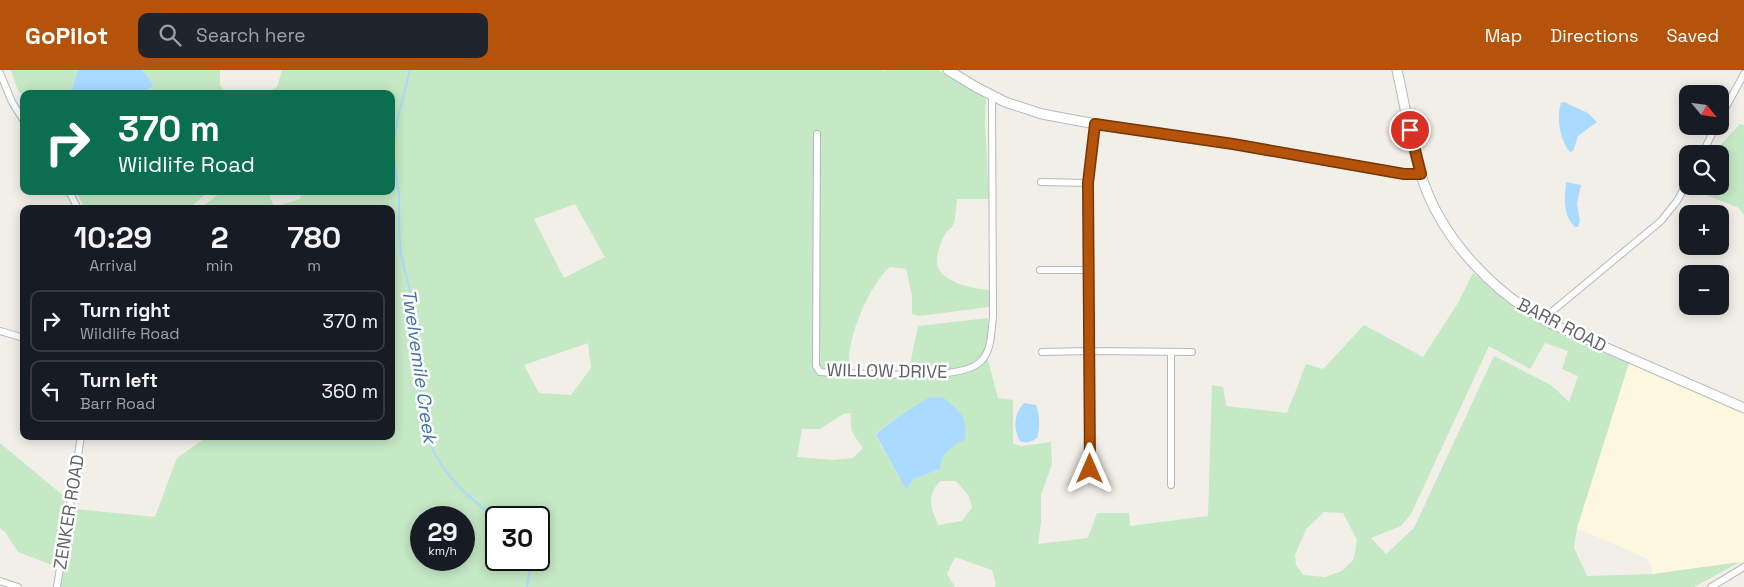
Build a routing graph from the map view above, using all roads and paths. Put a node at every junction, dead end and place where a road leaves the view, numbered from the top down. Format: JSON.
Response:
{"nodes":[{"id":1,"x":948,"y":70,"type":"edge"},
{"id":2,"x":1397,"y":70,"type":"edge"},
{"id":3,"x":0,"y":73,"type":"edge"},
{"id":4,"x":1744,"y":74,"type":"edge"},
{"id":5,"x":992,"y":95,"type":"junction"},
{"id":6,"x":1729,"y":102,"type":"edge"},
{"id":7,"x":20,"y":115,"type":"edge"},
{"id":8,"x":1095,"y":124,"type":"junction"},
{"id":9,"x":817,"y":134,"type":"dead end"},
{"id":10,"x":1421,"y":174,"type":"junction"},
{"id":11,"x":1041,"y":182,"type":"dead end"},
{"id":12,"x":1088,"y":183,"type":"junction"},
{"id":13,"x":1680,"y":195,"type":"edge"},
{"id":14,"x":1040,"y":270,"type":"dead end"},
{"id":15,"x":1089,"y":270,"type":"junction"},
{"id":16,"x":1543,"y":319,"type":"junction"},
{"id":17,"x":0,"y":331,"type":"edge"},
{"id":18,"x":20,"y":337,"type":"edge"},
{"id":19,"x":1090,"y":351,"type":"junction"},
{"id":20,"x":1042,"y":352,"type":"dead end"},
{"id":21,"x":1192,"y":352,"type":"dead end"},
{"id":22,"x":1172,"y":353,"type":"junction"},
{"id":23,"x":1744,"y":408,"type":"edge"},
{"id":24,"x":80,"y":440,"type":"edge"},
{"id":25,"x":1090,"y":469,"type":"dead end"},
{"id":26,"x":1171,"y":485,"type":"dead end"},
{"id":27,"x":1744,"y":567,"type":"edge"},
{"id":28,"x":0,"y":581,"type":"edge"},
{"id":29,"x":18,"y":587,"type":"edge"},
{"id":30,"x":57,"y":587,"type":"edge"},
{"id":31,"x":1710,"y":587,"type":"edge"}],
"edges":[{"from":1,"to":5,"type":"street"},
{"from":2,"to":10,"type":"street","name":"BARR ROAD"},
{"from":3,"to":7,"type":"street"},
{"from":4,"to":6,"type":"street"},
{"from":5,"to":8,"type":"street"},
{"from":5,"to":9,"type":"street","name":"WILLOW DRIVE"},
{"from":8,"to":10,"type":"street"},
{"from":8,"to":12,"type":"street"},
{"from":10,"to":16,"type":"street","name":"BARR ROAD"},
{"from":11,"to":12,"type":"street"},
{"from":12,"to":15,"type":"street"},
{"from":13,"to":16,"type":"street"},
{"from":14,"to":15,"type":"street"},
{"from":15,"to":19,"type":"street"},
{"from":16,"to":23,"type":"street","name":"BARR ROAD"},
{"from":17,"to":18,"type":"street"},
{"from":19,"to":20,"type":"street"},
{"from":19,"to":22,"type":"street"},
{"from":19,"to":25,"type":"street"},
{"from":21,"to":22,"type":"street"},
{"from":22,"to":26,"type":"street"},
{"from":24,"to":30,"type":"street","name":"ZENKER ROAD"},
{"from":27,"to":31,"type":"street"},
{"from":28,"to":29,"type":"street"}]}
